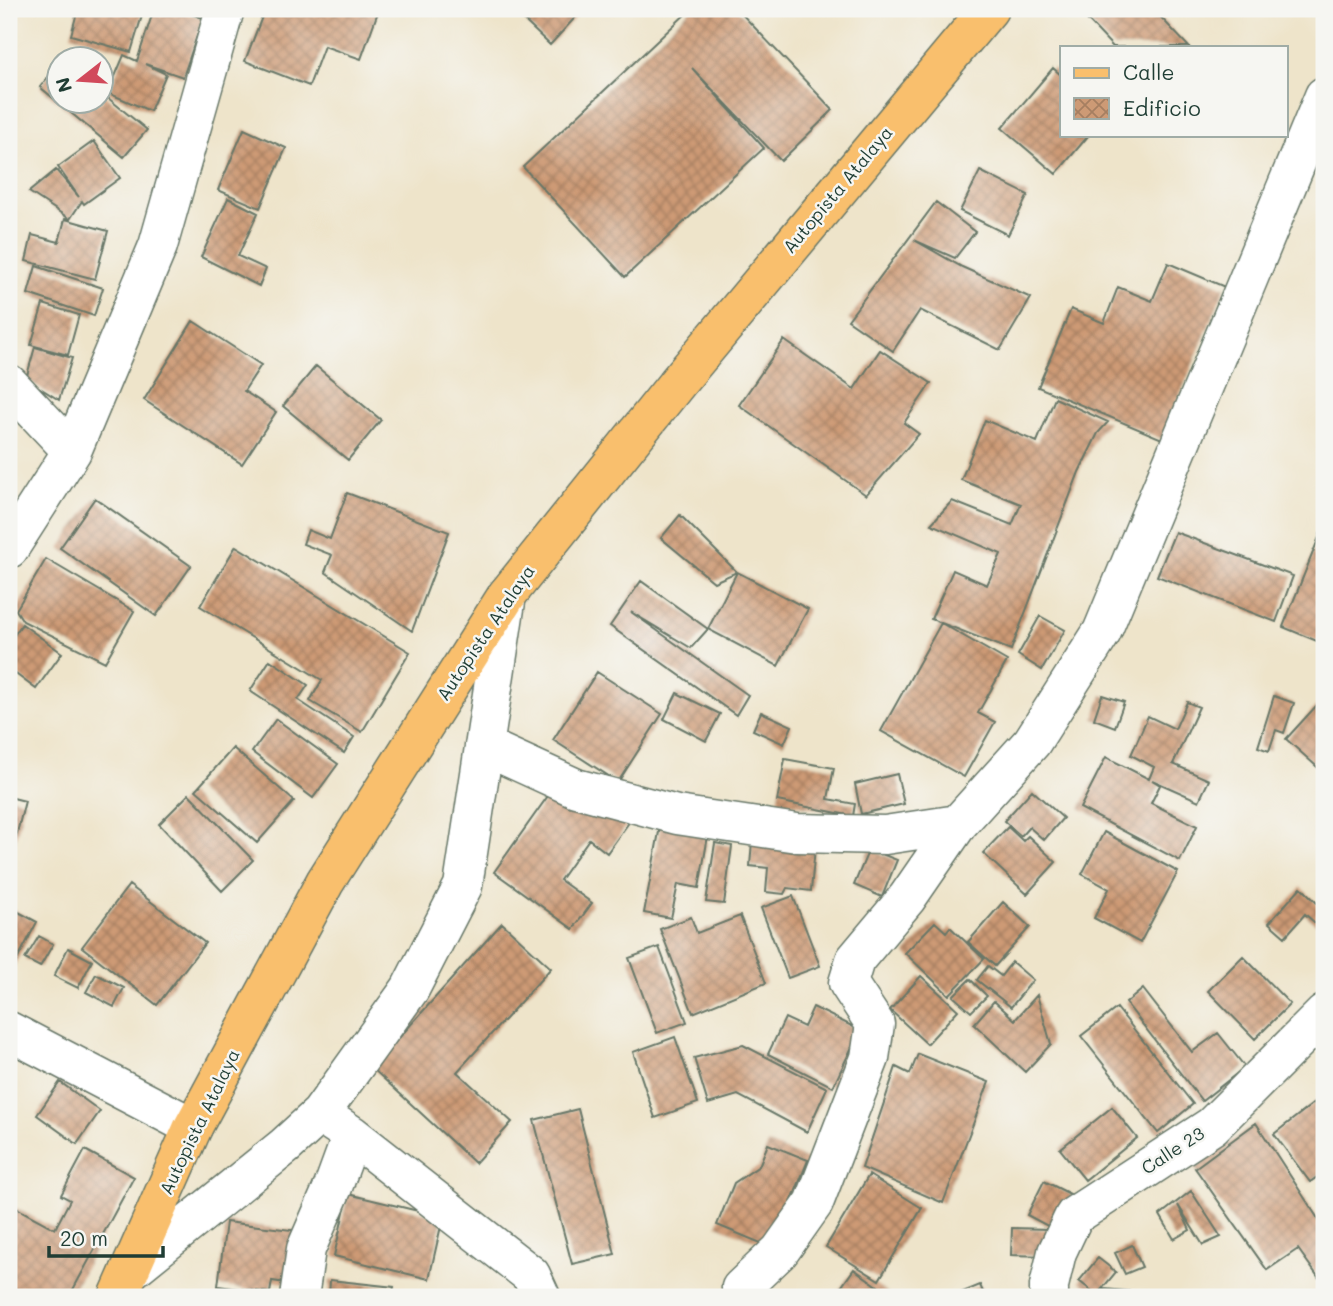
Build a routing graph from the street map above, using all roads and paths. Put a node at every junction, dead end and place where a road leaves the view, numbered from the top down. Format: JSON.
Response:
{"nodes":[{"id":1,"x":225,"y":9,"type":"edge"},
{"id":2,"x":989,"y":9,"type":"edge"},
{"id":3,"x":1324,"y":96,"type":"edge"},
{"id":4,"x":9,"y":384,"type":"edge"},
{"id":5,"x":72,"y":451,"type":"junction"},
{"id":6,"x":9,"y":549,"type":"edge"},
{"id":7,"x":507,"y":595,"type":"junction"},
{"id":8,"x":484,"y":746,"type":"junction"},
{"id":9,"x":958,"y":824,"type":"junction"},
{"id":10,"x":1324,"y":1014,"type":"edge"},
{"id":11,"x":9,"y":1031,"type":"edge"},
{"id":12,"x":320,"y":1114,"type":"junction"},
{"id":13,"x":193,"y":1127,"type":"junction"},
{"id":14,"x":352,"y":1135,"type":"junction"},
{"id":15,"x":124,"y":1284,"type":"edge"},
{"id":16,"x":299,"y":1297,"type":"edge"},
{"id":17,"x":541,"y":1297,"type":"edge"},
{"id":18,"x":743,"y":1297,"type":"edge"},
{"id":19,"x":1049,"y":1297,"type":"edge"}],
"edges":[{"from":1,"to":5,"type":"street"},
{"from":2,"to":7,"type":"main road","name":"Autopista Atalaya"},
{"from":3,"to":9,"type":"street"},
{"from":4,"to":5,"type":"street"},
{"from":5,"to":6,"type":"street"},
{"from":7,"to":8,"type":"street"},
{"from":7,"to":13,"type":"main road","name":"Autopista Atalaya"},
{"from":8,"to":9,"type":"street"},
{"from":8,"to":12,"type":"street"},
{"from":9,"to":18,"type":"street"},
{"from":10,"to":19,"type":"street","name":"Calle 23"},
{"from":11,"to":13,"type":"street"},
{"from":12,"to":14,"type":"street"},
{"from":12,"to":15,"type":"street"},
{"from":13,"to":15,"type":"main road","name":"Autopista Atalaya"},
{"from":14,"to":16,"type":"street"},
{"from":14,"to":17,"type":"street"}]}
